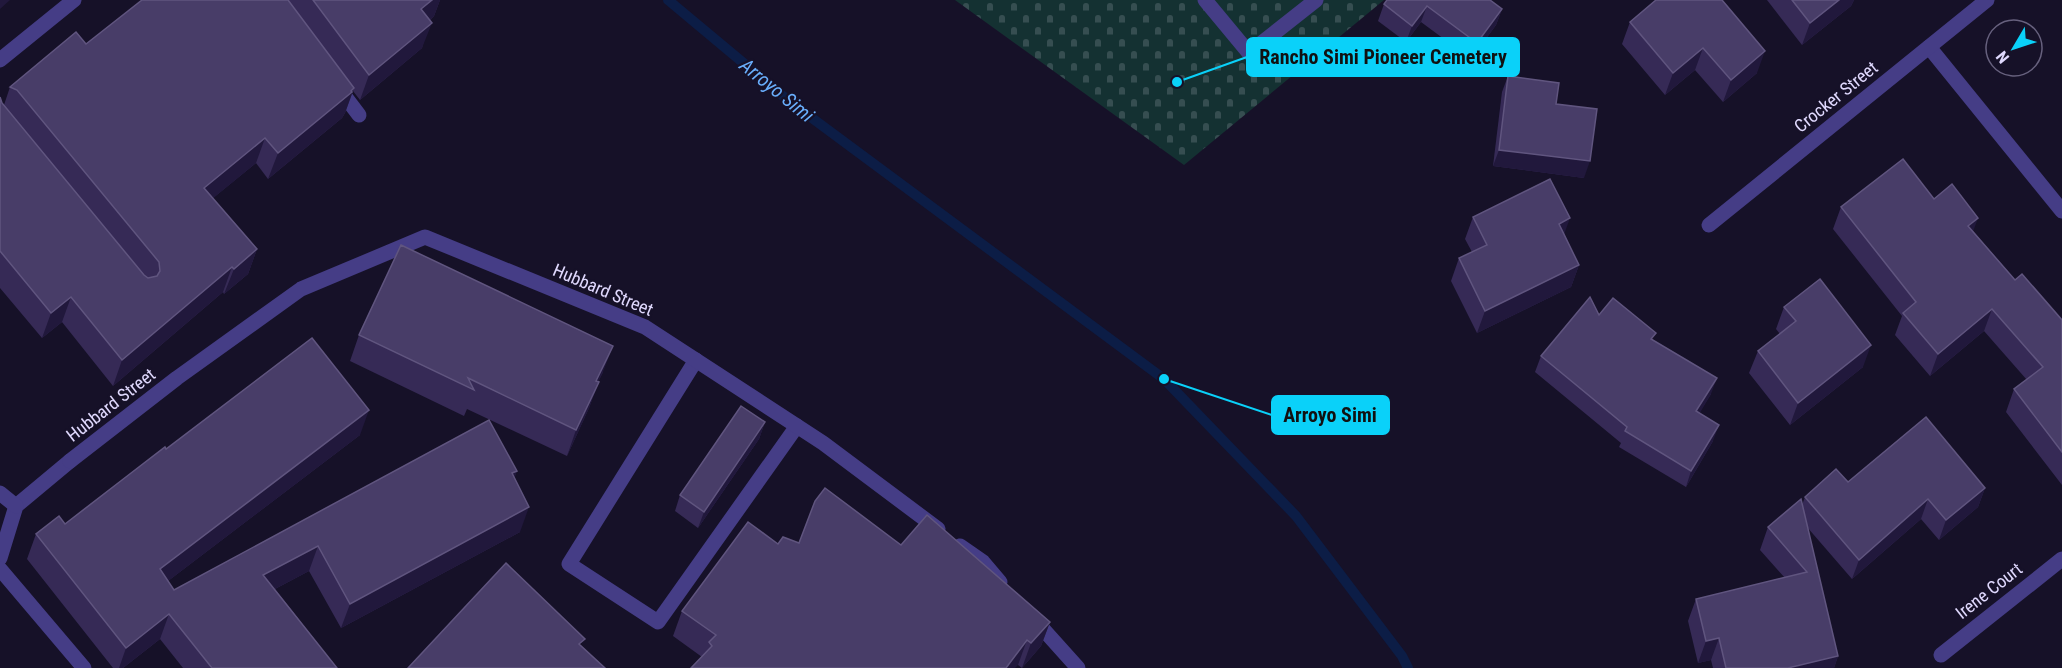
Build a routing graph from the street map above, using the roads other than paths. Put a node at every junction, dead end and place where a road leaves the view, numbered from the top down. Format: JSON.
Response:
{"nodes":[{"id":1,"x":74,"y":0,"type":"edge"},
{"id":2,"x":1205,"y":0,"type":"edge"},
{"id":3,"x":1316,"y":0,"type":"edge"},
{"id":4,"x":1987,"y":0,"type":"edge"},
{"id":5,"x":1929,"y":47,"type":"junction"},
{"id":6,"x":0,"y":60,"type":"edge"},
{"id":7,"x":326,"y":71,"type":"edge"},
{"id":8,"x":359,"y":115,"type":"dead end"},
{"id":9,"x":2062,"y":211,"type":"edge"},
{"id":10,"x":1709,"y":225,"type":"dead end"},
{"id":11,"x":696,"y":360,"type":"junction"},
{"id":12,"x":797,"y":426,"type":"junction"},
{"id":13,"x":0,"y":493,"type":"edge"},
{"id":14,"x":16,"y":506,"type":"junction"},
{"id":15,"x":0,"y":558,"type":"edge"},
{"id":16,"x":2062,"y":559,"type":"edge"},
{"id":17,"x":0,"y":569,"type":"edge"},
{"id":18,"x":1007,"y":589,"type":"edge"},
{"id":19,"x":1022,"y":606,"type":"edge"},
{"id":20,"x":1941,"y":655,"type":"dead end"},
{"id":21,"x":84,"y":668,"type":"edge"},
{"id":22,"x":1078,"y":668,"type":"edge"}],
"edges":[{"from":1,"to":6,"type":"street"},
{"from":2,"to":3,"type":"street"},
{"from":4,"to":5,"type":"street","name":"Crocker Street"},
{"from":5,"to":9,"type":"street"},
{"from":5,"to":10,"type":"street","name":"Crocker Street"},
{"from":7,"to":8,"type":"street"},
{"from":11,"to":12,"type":"street","name":"Hubbard Street"},
{"from":11,"to":12,"type":"street"},
{"from":11,"to":14,"type":"street","name":"Hubbard Street"},
{"from":12,"to":18,"type":"street","name":"Hubbard Street"},
{"from":13,"to":14,"type":"street"},
{"from":14,"to":15,"type":"street"},
{"from":16,"to":20,"type":"street","name":"Irene Court"},
{"from":17,"to":21,"type":"street"},
{"from":19,"to":22,"type":"street"}]}
